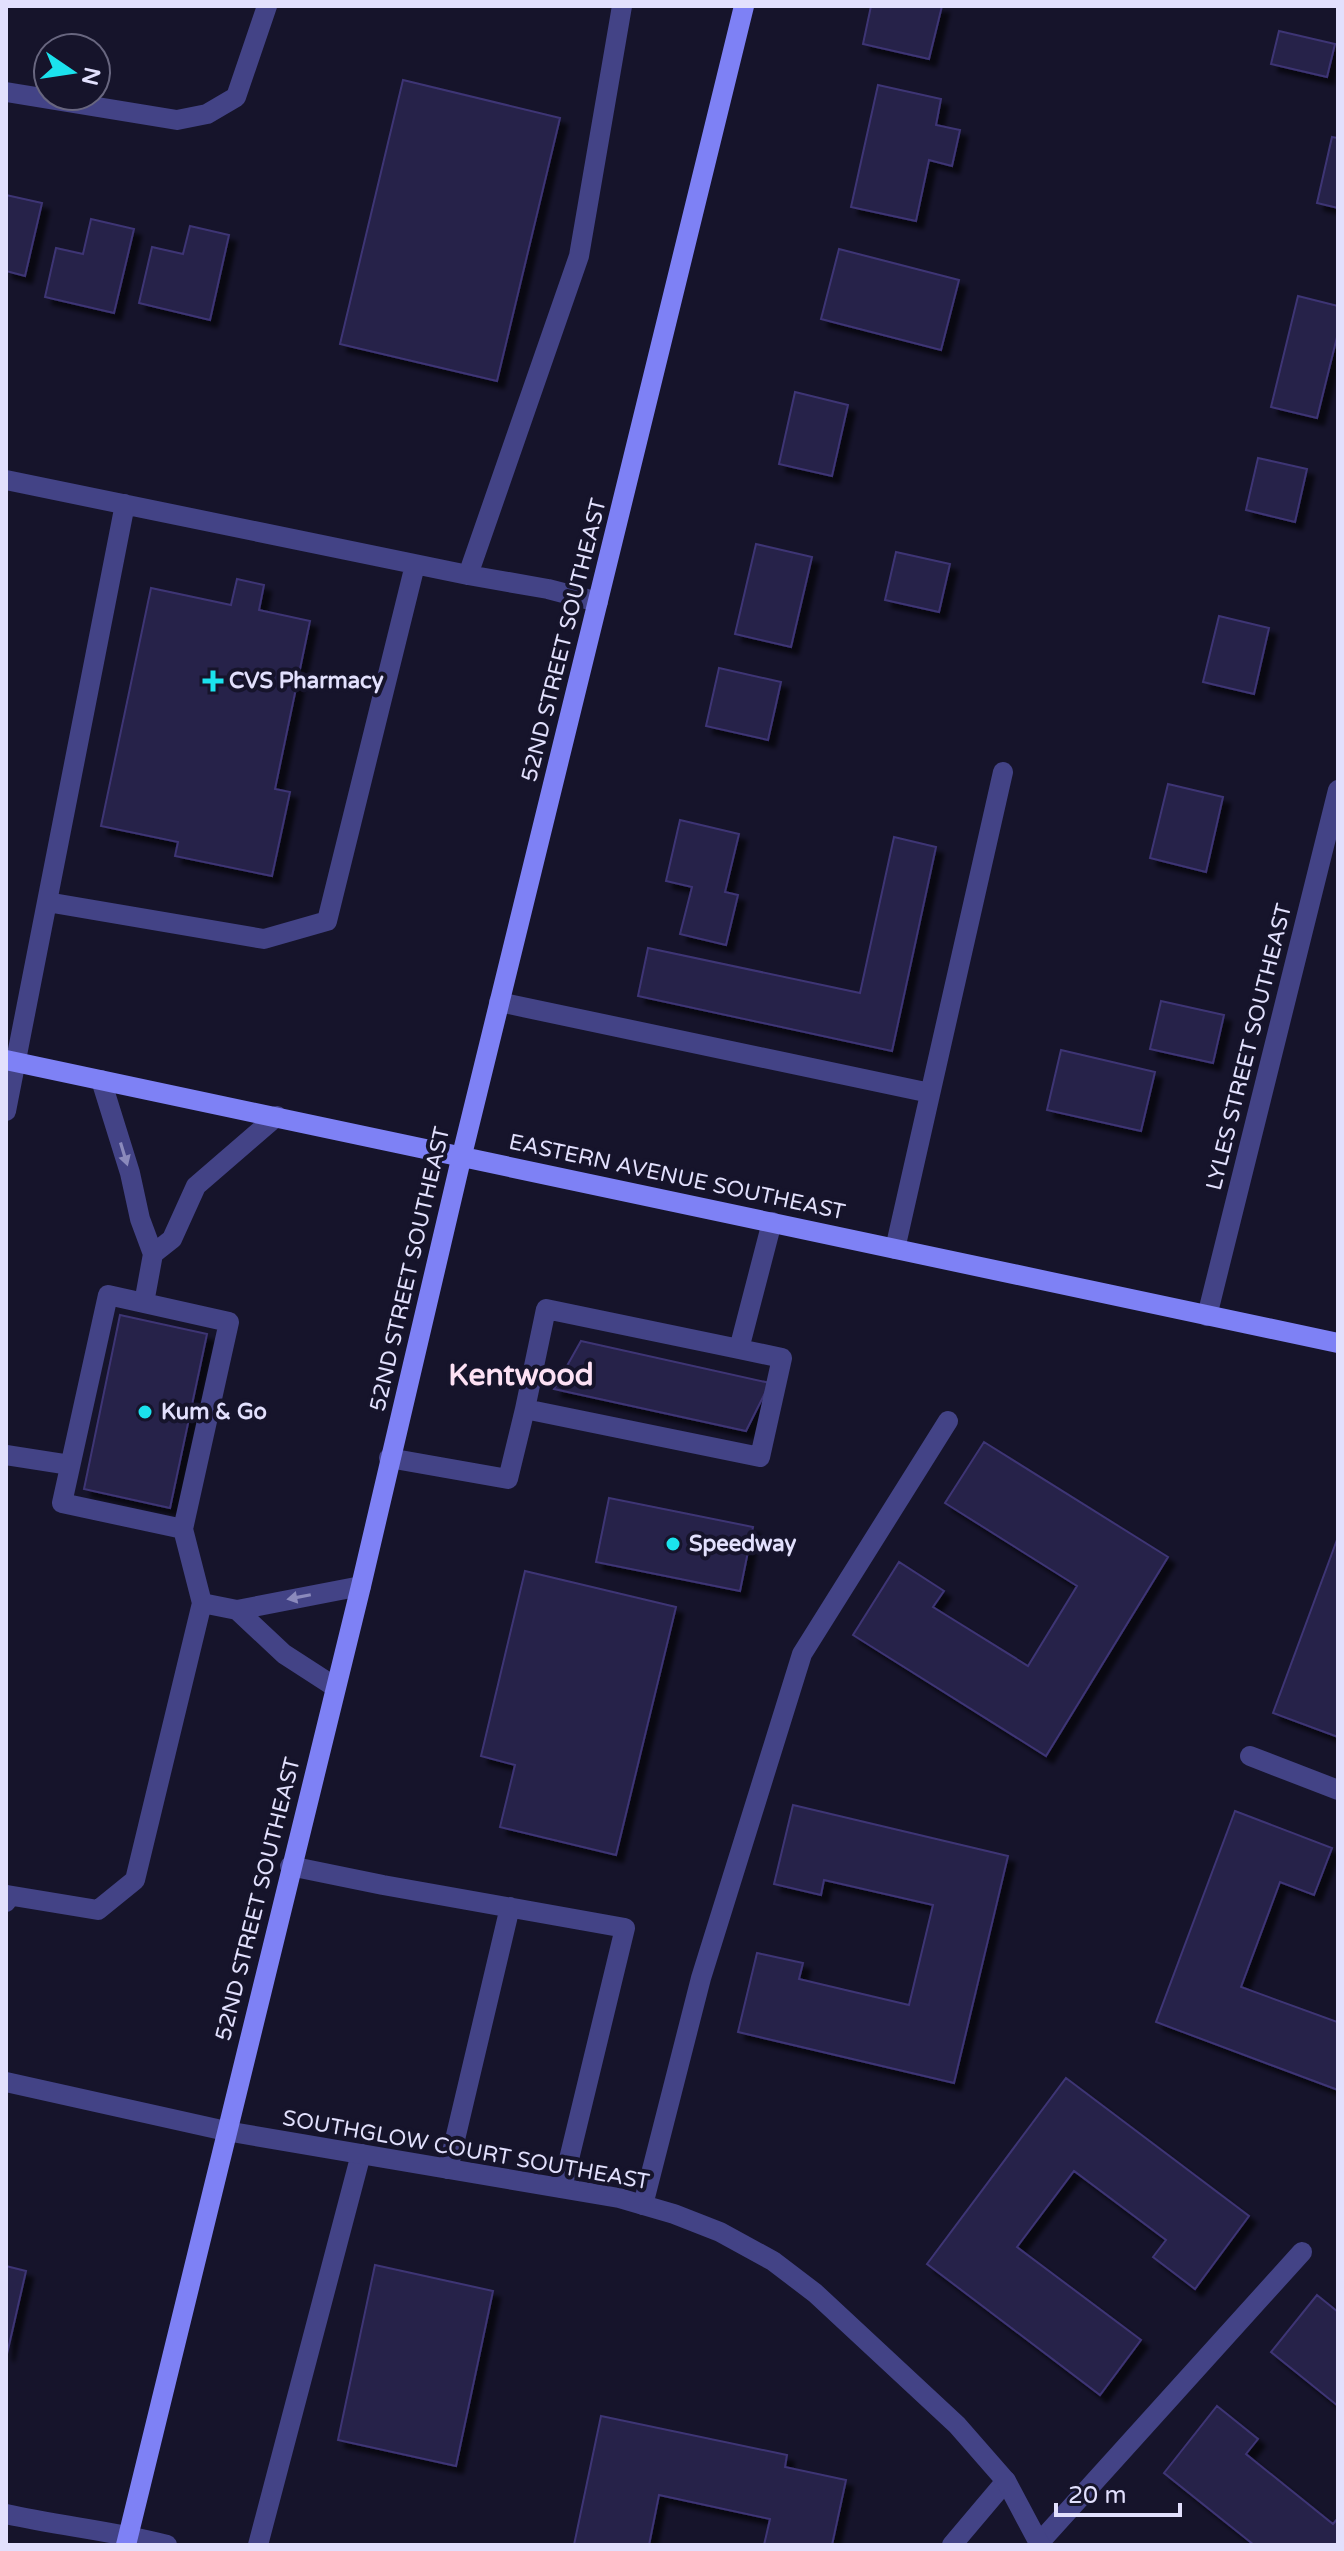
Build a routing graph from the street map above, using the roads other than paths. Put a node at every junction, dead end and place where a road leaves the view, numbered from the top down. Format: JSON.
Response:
{"nodes":[{"id":1,"x":267,"y":6,"type":"edge"},
{"id":2,"x":622,"y":6,"type":"edge"},
{"id":3,"x":744,"y":6,"type":"edge"},
{"id":4,"x":6,"y":92,"type":"edge"},
{"id":5,"x":6,"y":480,"type":"edge"},
{"id":6,"x":125,"y":504,"type":"junction"},
{"id":7,"x":415,"y":565,"type":"junction"},
{"id":8,"x":468,"y":575,"type":"junction"},
{"id":9,"x":598,"y":602,"type":"junction"},
{"id":10,"x":1003,"y":772,"type":"dead end"},
{"id":11,"x":1338,"y":790,"type":"edge"},
{"id":12,"x":47,"y":902,"type":"junction"},
{"id":13,"x":499,"y":1002,"type":"junction"},
{"id":14,"x":11,"y":1061,"type":"edge"},
{"id":15,"x":101,"y":1080,"type":"junction"},
{"id":16,"x":930,"y":1093,"type":"junction"},
{"id":17,"x":6,"y":1111,"type":"edge"},
{"id":18,"x":277,"y":1116,"type":"junction"},
{"id":19,"x":462,"y":1155,"type":"junction"},
{"id":20,"x":772,"y":1222,"type":"junction"},
{"id":21,"x":895,"y":1249,"type":"junction"},
{"id":22,"x":153,"y":1254,"type":"junction"},
{"id":23,"x":144,"y":1303,"type":"junction"},
{"id":24,"x":1207,"y":1316,"type":"junction"},
{"id":25,"x":1338,"y":1343,"type":"edge"},
{"id":26,"x":739,"y":1349,"type":"junction"},
{"id":27,"x":525,"y":1409,"type":"junction"},
{"id":28,"x":948,"y":1421,"type":"dead end"},
{"id":29,"x":6,"y":1455,"type":"edge"},
{"id":30,"x":389,"y":1458,"type":"junction"},
{"id":31,"x":70,"y":1465,"type":"junction"},
{"id":32,"x":183,"y":1529,"type":"junction"},
{"id":33,"x":361,"y":1586,"type":"junction"},
{"id":34,"x":202,"y":1603,"type":"junction"},
{"id":35,"x":237,"y":1610,"type":"junction"},
{"id":36,"x":335,"y":1687,"type":"junction"},
{"id":37,"x":1250,"y":1756,"type":"dead end"},
{"id":38,"x":1338,"y":1790,"type":"edge"},
{"id":39,"x":290,"y":1866,"type":"junction"},
{"id":40,"x":6,"y":1902,"type":"edge"},
{"id":41,"x":510,"y":1907,"type":"junction"},
{"id":42,"x":6,"y":2082,"type":"edge"},
{"id":43,"x":226,"y":2131,"type":"junction"},
{"id":44,"x":361,"y":2154,"type":"junction"},
{"id":45,"x":448,"y":2169,"type":"junction"},
{"id":46,"x":562,"y":2188,"type":"junction"},
{"id":47,"x":643,"y":2205,"type":"junction"},
{"id":48,"x":1302,"y":2252,"type":"dead end"},
{"id":49,"x":1006,"y":2481,"type":"junction"},
{"id":50,"x":6,"y":2514,"type":"edge"},
{"id":51,"x":128,"y":2540,"type":"edge"},
{"id":52,"x":1039,"y":2544,"type":"edge"},
{"id":53,"x":167,"y":2545,"type":"edge"},
{"id":54,"x":258,"y":2545,"type":"edge"},
{"id":55,"x":952,"y":2545,"type":"edge"}],
"edges":[{"from":1,"to":4,"type":"street"},
{"from":2,"to":8,"type":"street"},
{"from":3,"to":9,"type":"main road","name":"52ND STREET SOUTHEAST"},
{"from":5,"to":6,"type":"street"},
{"from":6,"to":7,"type":"street"},
{"from":6,"to":12,"type":"street"},
{"from":7,"to":8,"type":"street"},
{"from":7,"to":12,"type":"street"},
{"from":8,"to":9,"type":"street"},
{"from":9,"to":13,"type":"main road","name":"52ND STREET SOUTHEAST"},
{"from":10,"to":16,"type":"street"},
{"from":11,"to":24,"type":"street","name":"LYLES STREET SOUTHEAST"},
{"from":12,"to":14,"type":"street"},
{"from":13,"to":16,"type":"street"},
{"from":13,"to":19,"type":"main road","name":"52ND STREET SOUTHEAST"},
{"from":14,"to":15,"type":"main road","name":"EASTERN AVENUE SOUTHEAST"},
{"from":14,"to":17,"type":"street"},
{"from":15,"to":18,"type":"main road","name":"EASTERN AVENUE SOUTHEAST"},
{"from":15,"to":22,"type":"street","one_way":true},
{"from":16,"to":21,"type":"street"},
{"from":18,"to":19,"type":"main road","name":"EASTERN AVENUE SOUTHEAST"},
{"from":18,"to":22,"type":"street"},
{"from":19,"to":20,"type":"main road","name":"EASTERN AVENUE SOUTHEAST"},
{"from":19,"to":30,"type":"main road","name":"52ND STREET SOUTHEAST"},
{"from":20,"to":21,"type":"main road","name":"EASTERN AVENUE SOUTHEAST"},
{"from":20,"to":26,"type":"street"},
{"from":21,"to":24,"type":"main road","name":"EASTERN AVENUE SOUTHEAST"},
{"from":22,"to":23,"type":"street"},
{"from":23,"to":31,"type":"street"},
{"from":23,"to":32,"type":"street"},
{"from":24,"to":25,"type":"main road","name":"EASTERN AVENUE SOUTHEAST"},
{"from":26,"to":27,"type":"street"},
{"from":26,"to":27,"type":"street"},
{"from":27,"to":30,"type":"street"},
{"from":28,"to":47,"type":"street"},
{"from":29,"to":31,"type":"street"},
{"from":30,"to":33,"type":"main road","name":"52ND STREET SOUTHEAST"},
{"from":31,"to":32,"type":"street"},
{"from":32,"to":34,"type":"street"},
{"from":33,"to":35,"type":"street","one_way":true},
{"from":33,"to":36,"type":"main road","name":"52ND STREET SOUTHEAST"},
{"from":34,"to":35,"type":"street"},
{"from":34,"to":40,"type":"street"},
{"from":35,"to":36,"type":"street"},
{"from":36,"to":39,"type":"main road","name":"52ND STREET SOUTHEAST"},
{"from":37,"to":38,"type":"street"},
{"from":39,"to":41,"type":"street"},
{"from":39,"to":43,"type":"main road","name":"52ND STREET SOUTHEAST"},
{"from":41,"to":45,"type":"street"},
{"from":41,"to":46,"type":"street"},
{"from":42,"to":43,"type":"street","name":"SOUTHGLOW COURT SOUTHEAST"},
{"from":43,"to":44,"type":"street","name":"SOUTHGLOW COURT SOUTHEAST"},
{"from":43,"to":51,"type":"main road","name":"52ND STREET SOUTHEAST"},
{"from":44,"to":45,"type":"street","name":"SOUTHGLOW COURT SOUTHEAST"},
{"from":44,"to":54,"type":"street"},
{"from":45,"to":46,"type":"street","name":"SOUTHGLOW COURT SOUTHEAST"},
{"from":46,"to":47,"type":"street","name":"SOUTHGLOW COURT SOUTHEAST"},
{"from":47,"to":49,"type":"street","name":"SOUTHGLOW COURT SOUTHEAST"},
{"from":48,"to":52,"type":"street"},
{"from":49,"to":52,"type":"street","name":"SOUTHGLOW COURT SOUTHEAST"},
{"from":49,"to":55,"type":"street"},
{"from":50,"to":51,"type":"street"},
{"from":51,"to":53,"type":"street"}]}
